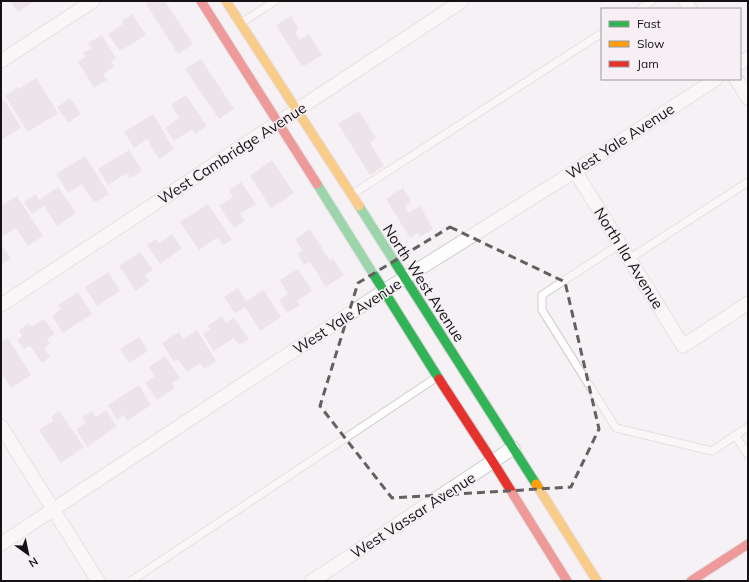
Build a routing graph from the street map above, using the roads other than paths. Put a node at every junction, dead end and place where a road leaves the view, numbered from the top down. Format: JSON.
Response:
{"nodes":[{"id":1,"x":93,"y":1,"type":"edge"},
{"id":2,"x":201,"y":1,"type":"edge"},
{"id":3,"x":226,"y":1,"type":"edge"},
{"id":4,"x":275,"y":1,"type":"edge"},
{"id":5,"x":462,"y":1,"type":"edge"},
{"id":6,"x":652,"y":1,"type":"edge"},
{"id":7,"x":642,"y":8,"type":"edge"},
{"id":8,"x":241,"y":23,"type":"junction"},
{"id":9,"x":601,"y":34,"type":"edge"},
{"id":10,"x":1,"y":61,"type":"edge"},
{"id":11,"x":714,"y":80,"type":"edge"},
{"id":12,"x":737,"y":80,"type":"edge"},
{"id":13,"x":748,"y":98,"type":"edge"},
{"id":14,"x":297,"y":110,"type":"junction"},
{"id":15,"x":278,"y":123,"type":"junction"},
{"id":16,"x":575,"y":171,"type":"junction"},
{"id":17,"x":748,"y":182,"type":"edge"},
{"id":18,"x":351,"y":195,"type":"junction"},
{"id":19,"x":620,"y":244,"type":"junction"},
{"id":20,"x":630,"y":259,"type":"junction"},
{"id":21,"x":405,"y":278,"type":"junction"},
{"id":22,"x":384,"y":291,"type":"junction"},
{"id":23,"x":748,"y":304,"type":"edge"},
{"id":24,"x":1,"y":305,"type":"edge"},
{"id":25,"x":437,"y":376,"type":"junction"},
{"id":26,"x":1,"y":426,"type":"edge"},
{"id":27,"x":748,"y":427,"type":"edge"},
{"id":28,"x":735,"y":435,"type":"junction"},
{"id":29,"x":513,"y":448,"type":"junction"},
{"id":30,"x":748,"y":455,"type":"edge"},
{"id":31,"x":493,"y":462,"type":"junction"},
{"id":32,"x":54,"y":510,"type":"junction"},
{"id":33,"x":1,"y":544,"type":"edge"},
{"id":34,"x":748,"y":544,"type":"edge"},
{"id":35,"x":701,"y":578,"type":"edge"},
{"id":36,"x":98,"y":581,"type":"edge"},
{"id":37,"x":131,"y":581,"type":"edge"},
{"id":38,"x":312,"y":581,"type":"edge"},
{"id":39,"x":567,"y":581,"type":"edge"},
{"id":40,"x":597,"y":581,"type":"edge"},
{"id":41,"x":691,"y":581,"type":"edge"}],
"edges":[{"from":1,"to":10,"type":"street"},
{"from":2,"to":15,"type":"main road"},
{"from":3,"to":8,"type":"main road","name":"North West Avenue"},
{"from":4,"to":8,"type":"lane"},
{"from":5,"to":14,"type":"street","name":"West Cambridge Avenue"},
{"from":6,"to":7,"type":"lane"},
{"from":8,"to":14,"type":"main road","name":"North West Avenue"},
{"from":9,"to":18,"type":"lane"},
{"from":11,"to":16,"type":"street","name":"West Yale Avenue"},
{"from":12,"to":13,"type":"street"},
{"from":14,"to":15,"type":"street","name":"West Cambridge Avenue"},
{"from":14,"to":18,"type":"main road","name":"North West Avenue"},
{"from":15,"to":22,"type":"main road"},
{"from":15,"to":24,"type":"street","name":"West Cambridge Avenue"},
{"from":16,"to":19,"type":"street","name":"North Ila Avenue"},
{"from":16,"to":21,"type":"street","name":"West Yale Avenue"},
{"from":17,"to":20,"type":"lane"},
{"from":18,"to":21,"type":"main road","name":"North West Avenue"},
{"from":19,"to":20,"type":"street","name":"North Ila Avenue"},
{"from":19,"to":28,"type":"lane"},
{"from":20,"to":23,"type":"street","name":"North Ila Avenue"},
{"from":21,"to":22,"type":"street","name":"West Yale Avenue"},
{"from":21,"to":29,"type":"main road","name":"North West Avenue"},
{"from":22,"to":25,"type":"main road"},
{"from":22,"to":32,"type":"street","name":"West Yale Avenue"},
{"from":25,"to":31,"type":"main road"},
{"from":25,"to":37,"type":"lane"},
{"from":26,"to":32,"type":"street"},
{"from":27,"to":28,"type":"lane"},
{"from":28,"to":30,"type":"lane"},
{"from":29,"to":31,"type":"street","name":"West Vassar Avenue"},
{"from":29,"to":40,"type":"main road","name":"North West Avenue"},
{"from":31,"to":38,"type":"street","name":"West Vassar Avenue"},
{"from":31,"to":39,"type":"main road"},
{"from":32,"to":33,"type":"street","name":"West Yale Avenue"},
{"from":32,"to":36,"type":"street"},
{"from":34,"to":35,"type":"main road"},
{"from":35,"to":41,"type":"main road"}]}
